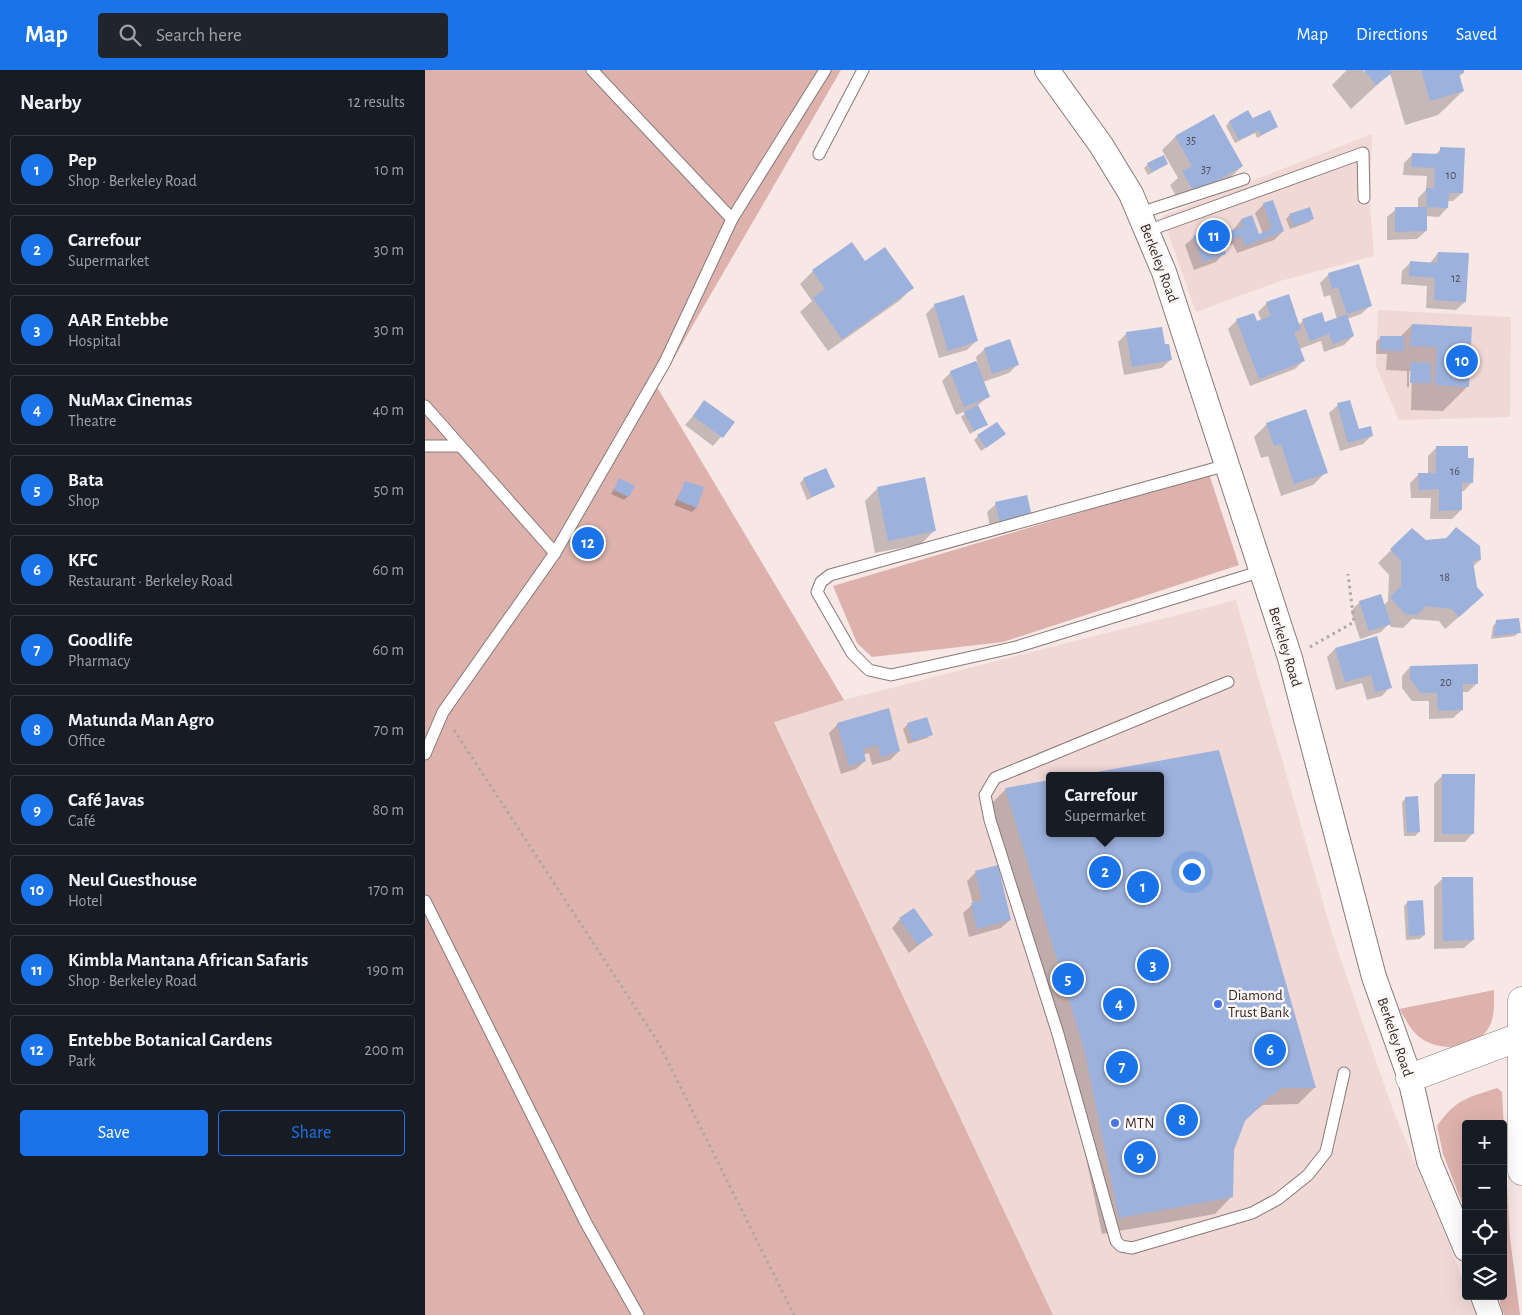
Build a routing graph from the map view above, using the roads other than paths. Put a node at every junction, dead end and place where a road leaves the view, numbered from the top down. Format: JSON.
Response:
{"nodes":[{"id":1,"x":592,"y":70,"type":"edge"},
{"id":2,"x":825,"y":70,"type":"edge"},
{"id":3,"x":863,"y":70,"type":"edge"},
{"id":4,"x":1047,"y":70,"type":"edge"},
{"id":5,"x":819,"y":154,"type":"dead end"},
{"id":6,"x":1244,"y":180,"type":"dead end"},
{"id":7,"x":1364,"y":198,"type":"dead end"},
{"id":8,"x":732,"y":219,"type":"junction"},
{"id":9,"x":1144,"y":222,"type":"junction"},
{"id":10,"x":425,"y":406,"type":"edge"},
{"id":11,"x":425,"y":446,"type":"edge"},
{"id":12,"x":459,"y":446,"type":"junction"},
{"id":13,"x":1227,"y":465,"type":"junction"},
{"id":14,"x":555,"y":553,"type":"junction"},
{"id":15,"x":1261,"y":571,"type":"junction"},
{"id":16,"x":1228,"y":682,"type":"dead end"},
{"id":17,"x":425,"y":754,"type":"edge"},
{"id":18,"x":426,"y":909,"type":"edge"},
{"id":19,"x":1522,"y":1001,"type":"edge"},
{"id":20,"x":1522,"y":1036,"type":"edge"},
{"id":21,"x":1344,"y":1073,"type":"dead end"},
{"id":22,"x":1410,"y":1078,"type":"junction"},
{"id":23,"x":1522,"y":1171,"type":"edge"},
{"id":24,"x":1462,"y":1240,"type":"edge"},
{"id":25,"x":1484,"y":1300,"type":"edge"},
{"id":26,"x":637,"y":1315,"type":"edge"},
{"id":27,"x":1490,"y":1315,"type":"edge"}],
"edges":[{"from":1,"to":8,"type":"lane"},
{"from":2,"to":8,"type":"lane"},
{"from":3,"to":5,"type":"lane"},
{"from":4,"to":9,"type":"street","name":"Berkeley Road"},
{"from":6,"to":9,"type":"lane"},
{"from":7,"to":9,"type":"lane"},
{"from":8,"to":14,"type":"lane"},
{"from":9,"to":13,"type":"street","name":"Berkeley Road"},
{"from":10,"to":12,"type":"lane"},
{"from":11,"to":12,"type":"lane"},
{"from":12,"to":14,"type":"lane"},
{"from":13,"to":15,"type":"street","name":"Berkeley Road"},
{"from":13,"to":15,"type":"lane"},
{"from":14,"to":17,"type":"lane"},
{"from":15,"to":22,"type":"street","name":"Berkeley Road"},
{"from":16,"to":21,"type":"lane"},
{"from":18,"to":26,"type":"lane"},
{"from":19,"to":20,"type":"highway"},
{"from":20,"to":22,"type":"highway"},
{"from":20,"to":23,"type":"highway"},
{"from":22,"to":24,"type":"street","name":"Berkeley Road"},
{"from":25,"to":27,"type":"street"}]}
